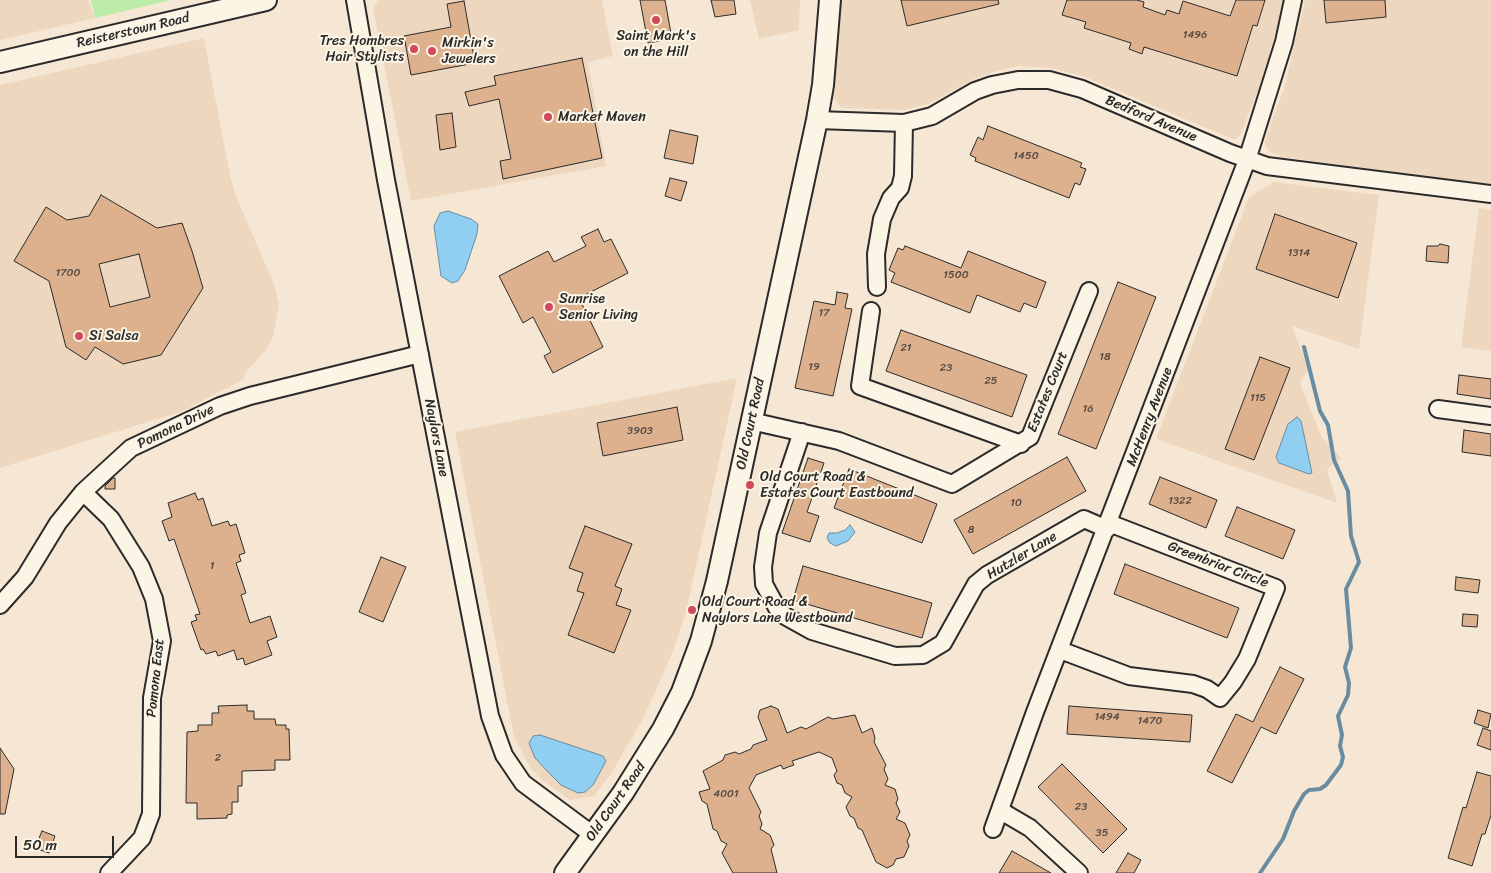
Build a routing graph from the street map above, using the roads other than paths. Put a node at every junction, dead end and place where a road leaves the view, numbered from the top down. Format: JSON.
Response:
{"nodes":[{"id":1,"x":266,"y":0,"type":"edge"},
{"id":2,"x":355,"y":0,"type":"edge"},
{"id":3,"x":830,"y":0,"type":"edge"},
{"id":4,"x":1293,"y":0,"type":"edge"},
{"id":5,"x":0,"y":62,"type":"edge"},
{"id":6,"x":817,"y":120,"type":"junction"},
{"id":7,"x":904,"y":123,"type":"junction"},
{"id":8,"x":1247,"y":160,"type":"junction"},
{"id":9,"x":1491,"y":194,"type":"edge"},
{"id":10,"x":877,"y":287,"type":"dead end"},
{"id":11,"x":1089,"y":291,"type":"dead end"},
{"id":12,"x":871,"y":311,"type":"dead end"},
{"id":13,"x":420,"y":354,"type":"junction"},
{"id":14,"x":1438,"y":409,"type":"dead end"},
{"id":15,"x":1491,"y":416,"type":"edge"},
{"id":16,"x":752,"y":421,"type":"junction"},
{"id":17,"x":802,"y":432,"type":"junction"},
{"id":18,"x":1021,"y":444,"type":"junction"},
{"id":19,"x":83,"y":492,"type":"junction"},
{"id":20,"x":1108,"y":526,"type":"junction"},
{"id":21,"x":0,"y":605,"type":"edge"},
{"id":22,"x":1060,"y":650,"type":"junction"},
{"id":23,"x":1001,"y":811,"type":"junction"},
{"id":24,"x":993,"y":829,"type":"dead end"},
{"id":25,"x":593,"y":834,"type":"junction"},
{"id":26,"x":109,"y":873,"type":"edge"},
{"id":27,"x":565,"y":873,"type":"edge"},
{"id":28,"x":1079,"y":873,"type":"edge"}],
"edges":[{"from":1,"to":5,"type":"main road","name":"Reisterstown Road"},
{"from":2,"to":13,"type":"street","name":"Naylors Lane"},
{"from":3,"to":6,"type":"main road","name":"Old Court Road"},
{"from":4,"to":8,"type":"street","name":"McHenry Avenue"},
{"from":6,"to":7,"type":"street","name":"Bedford Avenue"},
{"from":6,"to":16,"type":"main road","name":"Old Court Road"},
{"from":7,"to":8,"type":"street","name":"Bedford Avenue"},
{"from":7,"to":10,"type":"street"},
{"from":8,"to":9,"type":"street","name":"Bedford Avenue"},
{"from":8,"to":20,"type":"street","name":"McHenry Avenue"},
{"from":11,"to":18,"type":"street","name":"Estates Court"},
{"from":12,"to":18,"type":"street"},
{"from":13,"to":19,"type":"street","name":"Pomona Drive"},
{"from":13,"to":25,"type":"street","name":"Naylors Lane"},
{"from":14,"to":15,"type":"street"},
{"from":16,"to":17,"type":"street","name":"Estates Court"},
{"from":16,"to":25,"type":"main road","name":"Old Court Road"},
{"from":17,"to":18,"type":"street","name":"Estates Court"},
{"from":17,"to":20,"type":"street","name":"Hutzler Lane"},
{"from":19,"to":21,"type":"street","name":"Pomona Drive"},
{"from":19,"to":26,"type":"street","name":"Pomona East"},
{"from":20,"to":22,"type":"street","name":"McHenry Avenue"},
{"from":20,"to":22,"type":"street","name":"Greenbriar Circle"},
{"from":22,"to":23,"type":"street","name":"McHenry Avenue"},
{"from":23,"to":24,"type":"street","name":"McHenry Avenue"},
{"from":23,"to":28,"type":"street"},
{"from":25,"to":27,"type":"main road","name":"Old Court Road"}]}
